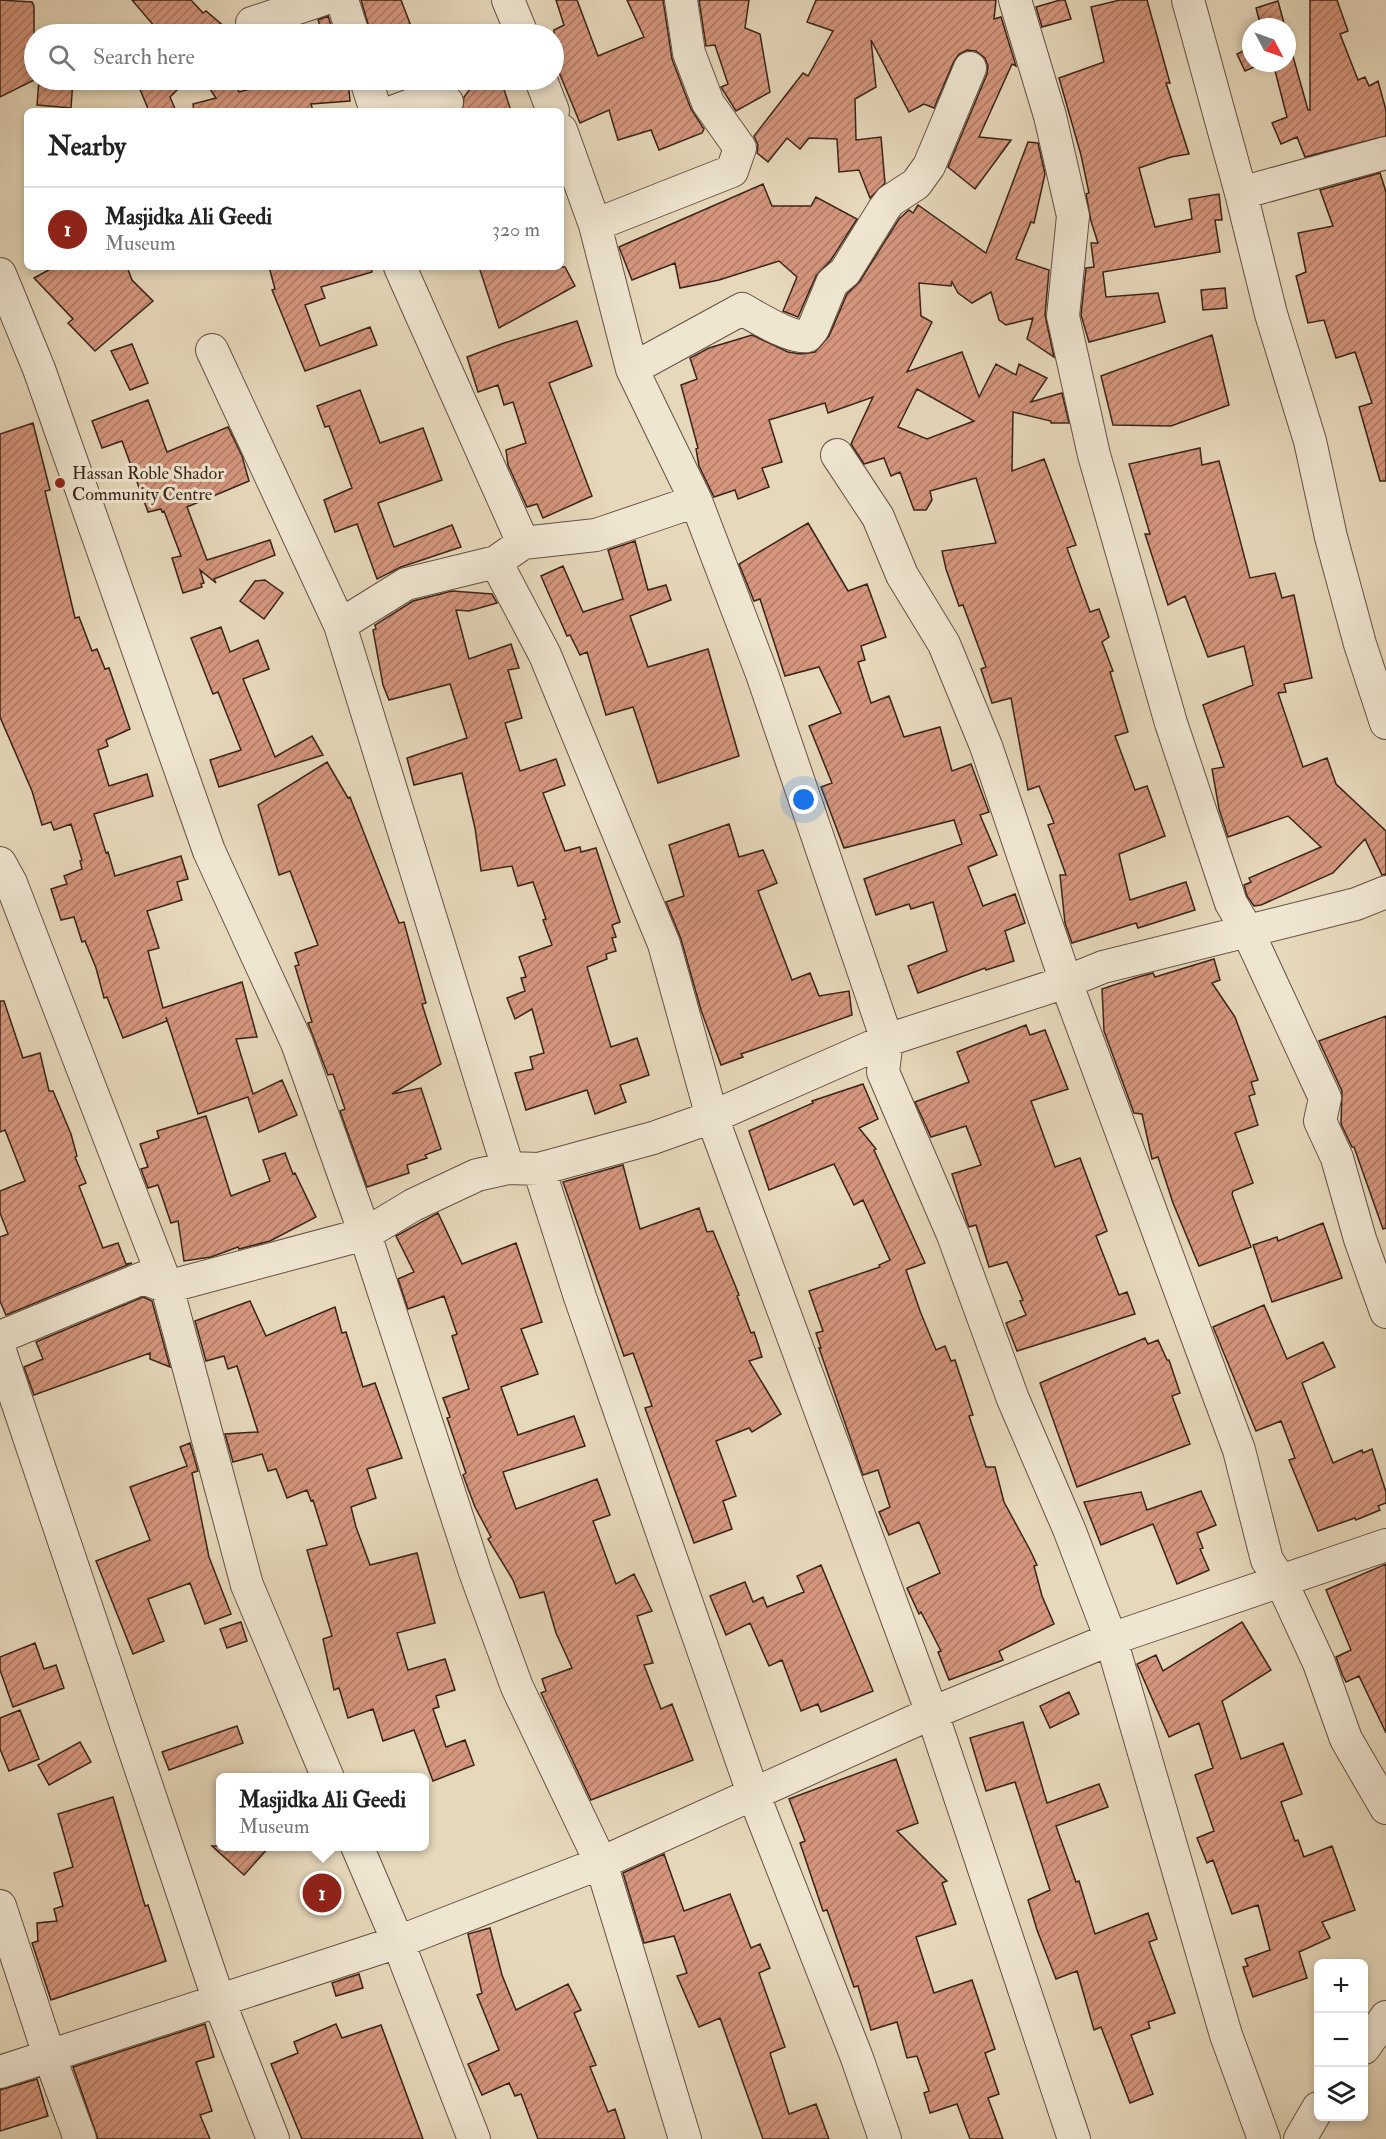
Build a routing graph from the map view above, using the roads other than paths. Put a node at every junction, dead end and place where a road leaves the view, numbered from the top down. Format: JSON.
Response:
{"nodes":[{"id":1,"x":321,"y":0,"type":"edge"},
{"id":2,"x":342,"y":0,"type":"edge"},
{"id":3,"x":508,"y":0,"type":"edge"},
{"id":4,"x":681,"y":0,"type":"edge"},
{"id":5,"x":1015,"y":0,"type":"edge"},
{"id":6,"x":1188,"y":0,"type":"edge"},
{"id":7,"x":252,"y":23,"type":"dead end"},
{"id":8,"x":350,"y":24,"type":"edge"},
{"id":9,"x":518,"y":24,"type":"edge"},
{"id":10,"x":970,"y":68,"type":"dead end"},
{"id":11,"x":369,"y":90,"type":"edge"},
{"id":12,"x":545,"y":90,"type":"edge"},
{"id":13,"x":447,"y":102,"type":"dead end"},
{"id":14,"x":377,"y":108,"type":"edge"},
{"id":15,"x":403,"y":108,"type":"edge"},
{"id":16,"x":552,"y":108,"type":"edge"},
{"id":17,"x":564,"y":139,"type":"edge"},
{"id":18,"x":1386,"y":153,"type":"edge"},
{"id":19,"x":1241,"y":193,"type":"junction"},
{"id":20,"x":594,"y":225,"type":"junction"},
{"id":21,"x":401,"y":270,"type":"edge"},
{"id":22,"x":0,"y":274,"type":"edge"},
{"id":23,"x":212,"y":350,"type":"dead end"},
{"id":24,"x":632,"y":369,"type":"junction"},
{"id":25,"x":837,"y":455,"type":"dead end"},
{"id":26,"x":696,"y":501,"type":"junction"},
{"id":27,"x":523,"y":543,"type":"junction"},
{"id":28,"x":496,"y":562,"type":"junction"},
{"id":29,"x":340,"y":625,"type":"junction"},
{"id":30,"x":1386,"y":723,"type":"edge"},
{"id":31,"x":0,"y":863,"type":"edge"},
{"id":32,"x":1386,"y":892,"type":"edge"},
{"id":33,"x":1248,"y":932,"type":"junction"},
{"id":34,"x":1066,"y":982,"type":"junction"},
{"id":35,"x":887,"y":1040,"type":"junction"},
{"id":36,"x":712,"y":1117,"type":"junction"},
{"id":37,"x":508,"y":1168,"type":"junction"},
{"id":38,"x":539,"y":1169,"type":"junction"},
{"id":39,"x":365,"y":1234,"type":"junction"},
{"id":40,"x":167,"y":1287,"type":"junction"},
{"id":41,"x":1386,"y":1312,"type":"edge"},
{"id":42,"x":0,"y":1337,"type":"edge"},
{"id":43,"x":0,"y":1351,"type":"edge"},
{"id":44,"x":1386,"y":1545,"type":"edge"},
{"id":45,"x":1282,"y":1583,"type":"junction"},
{"id":46,"x":1112,"y":1639,"type":"junction"},
{"id":47,"x":932,"y":1713,"type":"junction"},
{"id":48,"x":326,"y":1773,"type":"edge"},
{"id":49,"x":753,"y":1793,"type":"junction"},
{"id":50,"x":1386,"y":1808,"type":"edge"},
{"id":51,"x":359,"y":1851,"type":"edge"},
{"id":52,"x":601,"y":1863,"type":"junction"},
{"id":53,"x":0,"y":1906,"type":"edge"},
{"id":54,"x":398,"y":1942,"type":"junction"},
{"id":55,"x":219,"y":2001,"type":"junction"},
{"id":56,"x":1386,"y":2017,"type":"edge"},
{"id":57,"x":1368,"y":2043,"type":"edge"},
{"id":58,"x":49,"y":2055,"type":"junction"},
{"id":59,"x":0,"y":2072,"type":"edge"},
{"id":60,"x":1314,"y":2115,"type":"edge"},
{"id":61,"x":80,"y":2139,"type":"edge"},
{"id":62,"x":273,"y":2139,"type":"edge"},
{"id":63,"x":474,"y":2139,"type":"edge"},
{"id":64,"x":685,"y":2139,"type":"edge"},
{"id":65,"x":885,"y":2139,"type":"edge"},
{"id":66,"x":1074,"y":2139,"type":"edge"},
{"id":67,"x":1264,"y":2139,"type":"edge"},
{"id":68,"x":1300,"y":2139,"type":"edge"}],
"edges":[{"from":1,"to":7,"type":"street"},
{"from":2,"to":8,"type":"street"},
{"from":3,"to":9,"type":"street"},
{"from":4,"to":20,"type":"street"},
{"from":5,"to":33,"type":"street"},
{"from":6,"to":19,"type":"street"},
{"from":10,"to":24,"type":"street"},
{"from":11,"to":14,"type":"street"},
{"from":12,"to":16,"type":"street"},
{"from":13,"to":15,"type":"street"},
{"from":17,"to":20,"type":"street"},
{"from":18,"to":19,"type":"street"},
{"from":19,"to":30,"type":"street"},
{"from":20,"to":24,"type":"street"},
{"from":21,"to":27,"type":"street"},
{"from":22,"to":39,"type":"street"},
{"from":23,"to":29,"type":"street"},
{"from":24,"to":26,"type":"street"},
{"from":25,"to":34,"type":"street"},
{"from":26,"to":27,"type":"street"},
{"from":26,"to":35,"type":"street"},
{"from":27,"to":28,"type":"street"},
{"from":28,"to":29,"type":"street"},
{"from":28,"to":36,"type":"street"},
{"from":29,"to":37,"type":"street"},
{"from":31,"to":40,"type":"street"},
{"from":32,"to":33,"type":"street"},
{"from":33,"to":34,"type":"street"},
{"from":33,"to":41,"type":"street"},
{"from":34,"to":35,"type":"street"},
{"from":34,"to":45,"type":"street"},
{"from":35,"to":36,"type":"street"},
{"from":35,"to":46,"type":"street"},
{"from":36,"to":38,"type":"street"},
{"from":36,"to":47,"type":"street"},
{"from":37,"to":38,"type":"street"},
{"from":37,"to":39,"type":"street"},
{"from":38,"to":49,"type":"street"},
{"from":39,"to":40,"type":"street"},
{"from":39,"to":52,"type":"street"},
{"from":40,"to":42,"type":"street"},
{"from":40,"to":48,"type":"street"},
{"from":43,"to":55,"type":"street"},
{"from":44,"to":45,"type":"street"},
{"from":45,"to":46,"type":"street"},
{"from":45,"to":50,"type":"street"},
{"from":46,"to":47,"type":"street"},
{"from":46,"to":67,"type":"street"},
{"from":47,"to":49,"type":"street"},
{"from":47,"to":66,"type":"street"},
{"from":49,"to":52,"type":"street"},
{"from":49,"to":65,"type":"street"},
{"from":51,"to":54,"type":"street"},
{"from":52,"to":54,"type":"street"},
{"from":52,"to":64,"type":"street"},
{"from":53,"to":58,"type":"street"},
{"from":54,"to":55,"type":"street"},
{"from":54,"to":63,"type":"street"},
{"from":55,"to":58,"type":"street"},
{"from":55,"to":62,"type":"street"},
{"from":56,"to":57,"type":"street"},
{"from":58,"to":59,"type":"street"},
{"from":58,"to":61,"type":"street"},
{"from":60,"to":68,"type":"street"}]}
